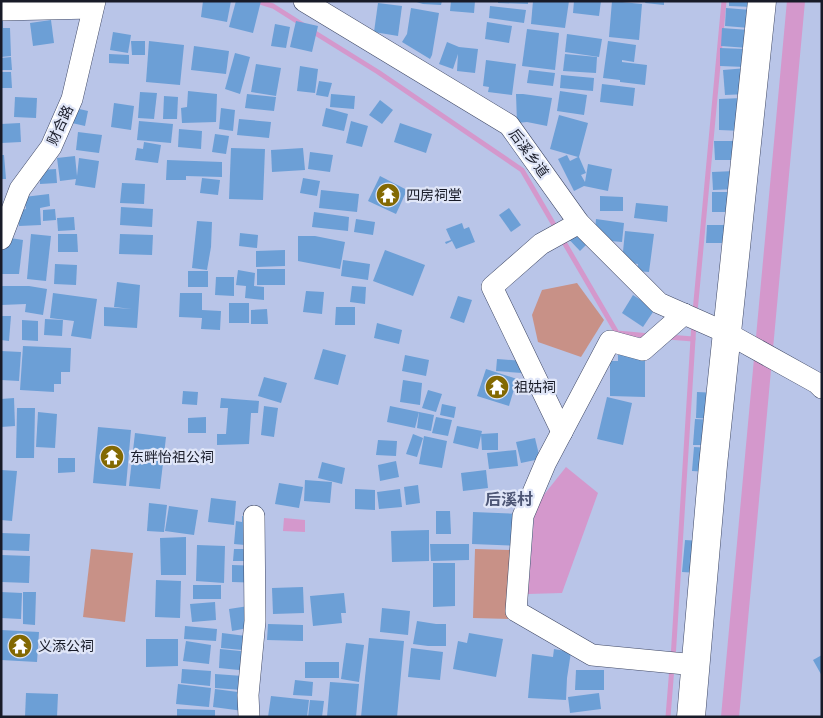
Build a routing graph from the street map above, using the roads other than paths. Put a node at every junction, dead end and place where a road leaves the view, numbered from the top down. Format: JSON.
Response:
{"nodes":[{"id":1,"x":304,"y":1,"type":"edge"},
{"id":2,"x":762,"y":1,"type":"edge"},
{"id":3,"x":94,"y":4,"type":"edge"},
{"id":4,"x":331,"y":8,"type":"edge"},
{"id":5,"x":1,"y":10,"type":"edge"},
{"id":6,"x":566,"y":230,"type":"junction"},
{"id":7,"x":1,"y":239,"type":"edge"},
{"id":8,"x":684,"y":315,"type":"junction"},
{"id":9,"x":720,"y":330,"type":"junction"},
{"id":10,"x":822,"y":388,"type":"edge"},
{"id":11,"x":562,"y":432,"type":"junction"},
{"id":12,"x":254,"y":516,"type":"dead end"},
{"id":13,"x":690,"y":664,"type":"junction"},
{"id":14,"x":250,"y":717,"type":"edge"},
{"id":15,"x":691,"y":717,"type":"edge"}],
"edges":[{"from":1,"to":4,"type":"street","name":"后溪乡道"},
{"from":2,"to":9,"type":"main road"},
{"from":3,"to":5,"type":"street"},
{"from":3,"to":7,"type":"street","name":"财合路"},
{"from":4,"to":6,"type":"street","name":"后溪乡道"},
{"from":6,"to":8,"type":"street","name":"后溪乡道"},
{"from":6,"to":11,"type":"street"},
{"from":8,"to":9,"type":"street","name":"后溪乡道"},
{"from":8,"to":11,"type":"street"},
{"from":9,"to":10,"type":"street","name":"后溪乡道"},
{"from":9,"to":13,"type":"main road"},
{"from":11,"to":13,"type":"street"},
{"from":12,"to":14,"type":"street"},
{"from":13,"to":15,"type":"main road"}]}
